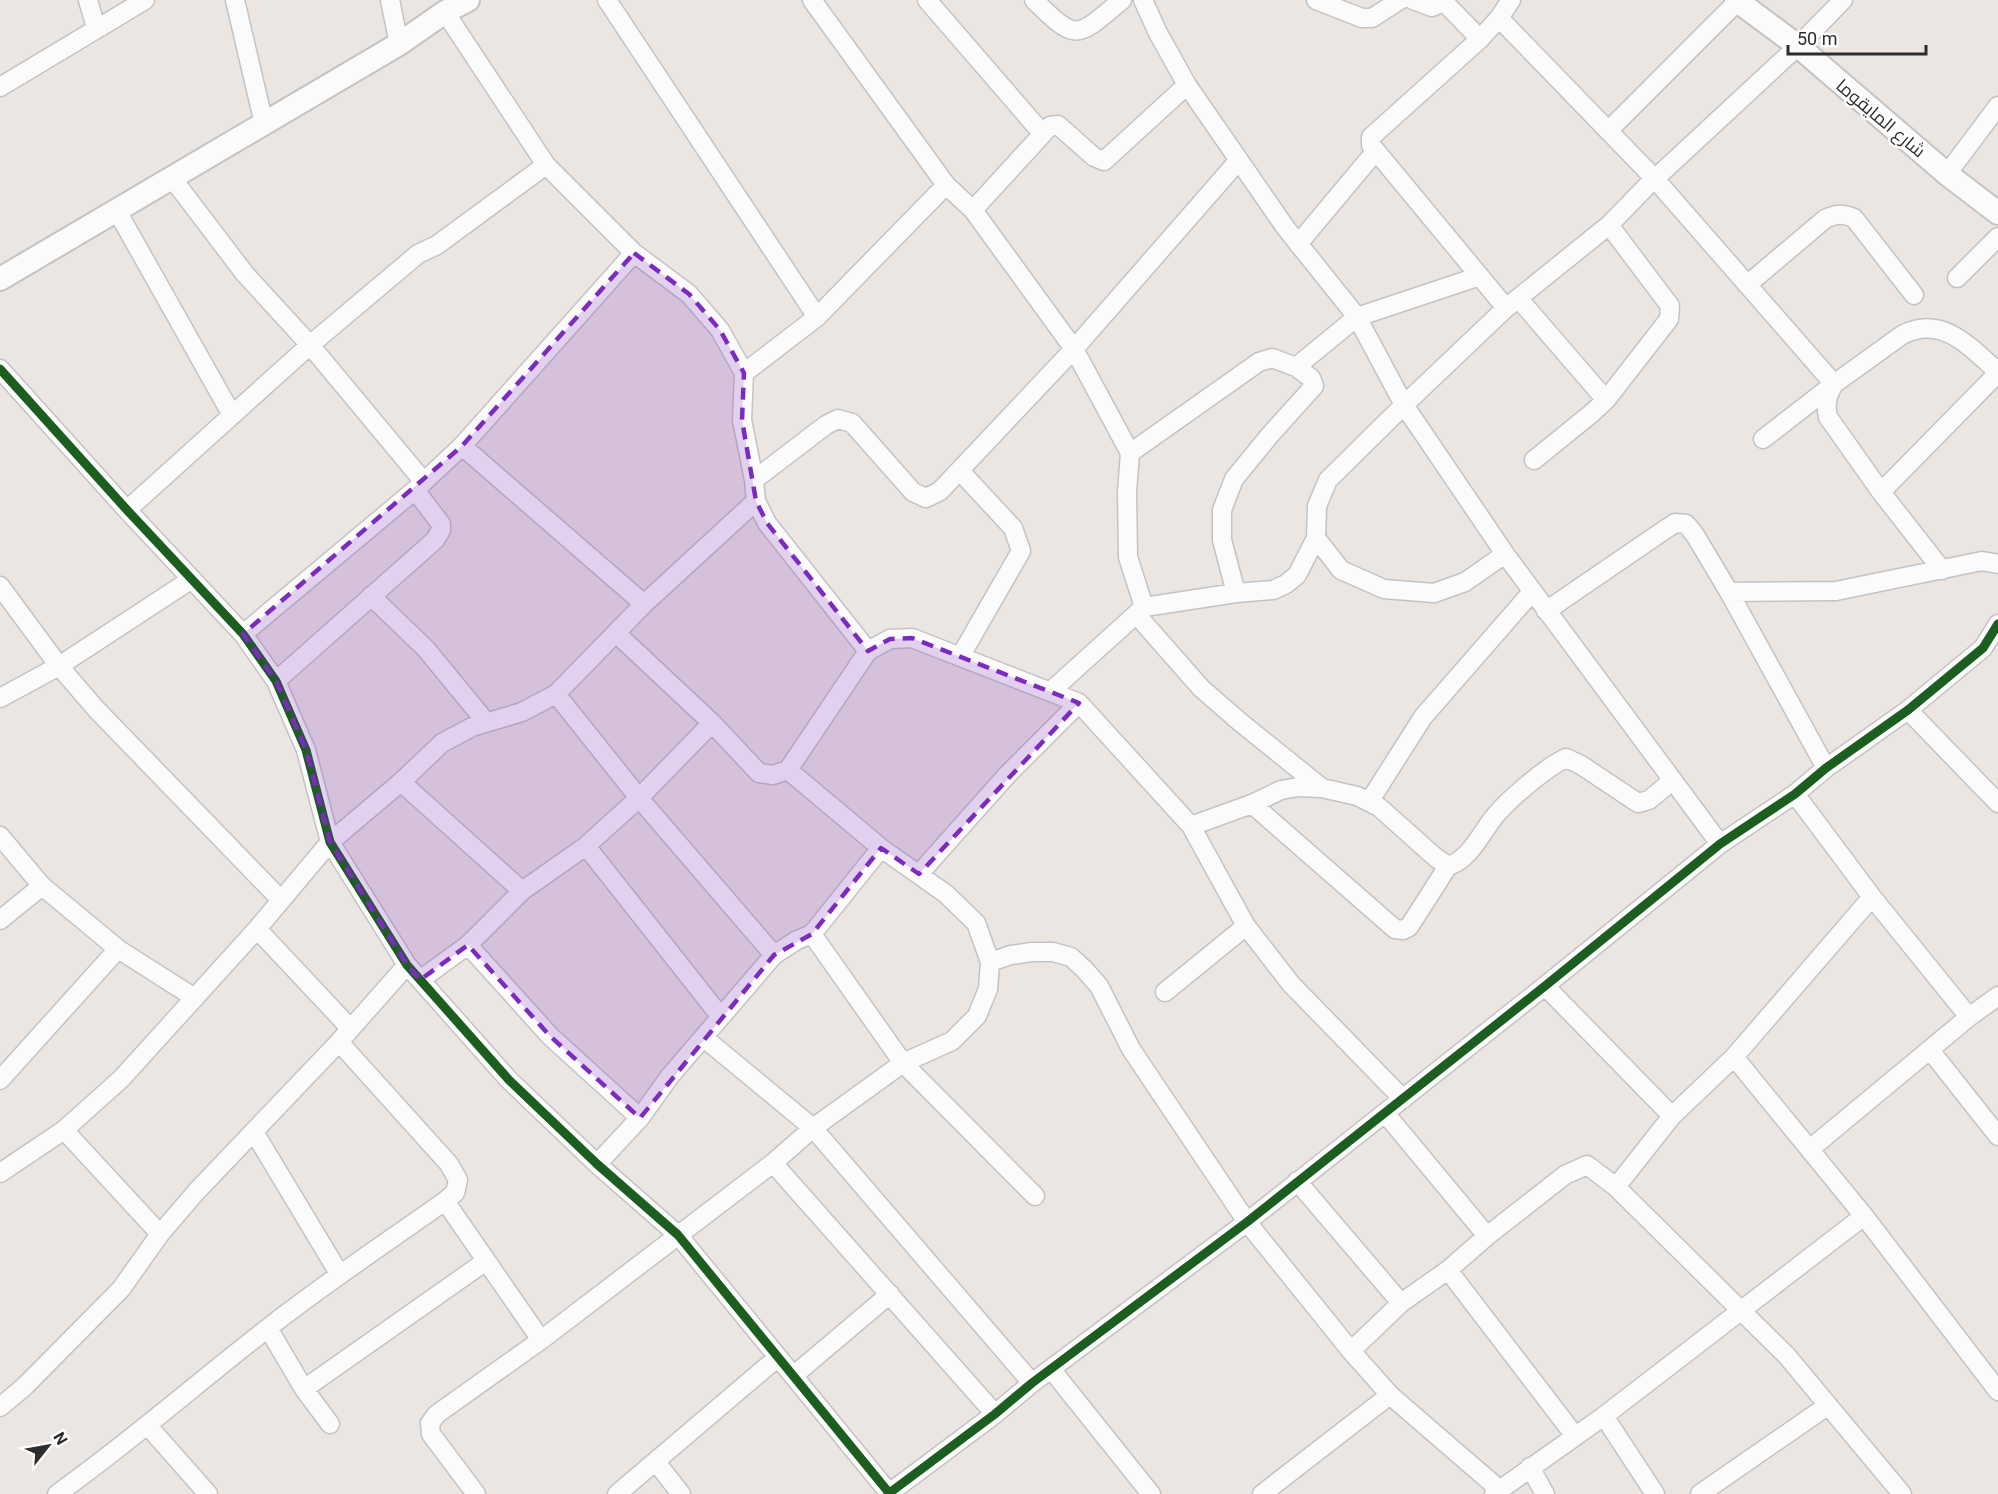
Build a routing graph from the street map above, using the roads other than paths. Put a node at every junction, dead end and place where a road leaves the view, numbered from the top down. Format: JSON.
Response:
{"nodes":[{"id":1,"x":87,"y":0,"type":"edge"},
{"id":2,"x":145,"y":0,"type":"edge"},
{"id":3,"x":235,"y":0,"type":"edge"},
{"id":4,"x":390,"y":0,"type":"edge"},
{"id":5,"x":468,"y":0,"type":"edge"},
{"id":6,"x":607,"y":0,"type":"edge"},
{"id":7,"x":812,"y":0,"type":"edge"},
{"id":8,"x":927,"y":0,"type":"edge"},
{"id":9,"x":1034,"y":0,"type":"edge"},
{"id":10,"x":1122,"y":0,"type":"edge"},
{"id":11,"x":1143,"y":0,"type":"edge"},
{"id":12,"x":1316,"y":0,"type":"edge"},
{"id":13,"x":1400,"y":0,"type":"edge"},
{"id":14,"x":1413,"y":0,"type":"edge"},
{"id":15,"x":1511,"y":0,"type":"edge"},
{"id":16,"x":1737,"y":0,"type":"edge"},
{"id":17,"x":1842,"y":0,"type":"edge"},
{"id":18,"x":445,"y":12,"type":"junction"},
{"id":19,"x":1499,"y":18,"type":"junction"},
{"id":20,"x":96,"y":28,"type":"junction"},
{"id":21,"x":1480,"y":39,"type":"junction"},
{"id":22,"x":399,"y":44,"type":"junction"},
{"id":23,"x":1797,"y":46,"type":"junction"},
{"id":24,"x":1187,"y":85,"type":"junction"},
{"id":25,"x":0,"y":87,"type":"edge"},
{"id":26,"x":1998,"y":106,"type":"edge"},
{"id":27,"x":264,"y":124,"type":"junction"},
{"id":28,"x":1608,"y":131,"type":"junction"},
{"id":29,"x":1042,"y":134,"type":"junction"},
{"id":30,"x":1375,"y":152,"type":"junction"},
{"id":31,"x":1239,"y":160,"type":"junction"},
{"id":32,"x":546,"y":165,"type":"junction"},
{"id":33,"x":1947,"y":174,"type":"junction"},
{"id":34,"x":172,"y":178,"type":"junction"},
{"id":35,"x":1655,"y":179,"type":"junction"},
{"id":36,"x":946,"y":185,"type":"junction"},
{"id":37,"x":973,"y":210,"type":"junction"},
{"id":38,"x":117,"y":211,"type":"junction"},
{"id":39,"x":1998,"y":213,"type":"edge"},
{"id":40,"x":1609,"y":225,"type":"junction"},
{"id":41,"x":1998,"y":237,"type":"edge"},
{"id":42,"x":1298,"y":244,"type":"junction"},
{"id":43,"x":634,"y":253,"type":"junction"},
{"id":44,"x":1480,"y":276,"type":"junction"},
{"id":45,"x":1957,"y":278,"type":"dead end"},
{"id":46,"x":0,"y":279,"type":"edge"},
{"id":47,"x":1747,"y":285,"type":"junction"},
{"id":48,"x":1914,"y":295,"type":"dead end"},
{"id":49,"x":1512,"y":303,"type":"junction"},
{"id":50,"x":1357,"y":316,"type":"junction"},
{"id":51,"x":817,"y":317,"type":"junction"},
{"id":52,"x":310,"y":345,"type":"junction"},
{"id":53,"x":1074,"y":349,"type":"junction"},
{"id":54,"x":1296,"y":367,"type":"junction"},
{"id":55,"x":0,"y":369,"type":"edge"},
{"id":56,"x":744,"y":373,"type":"junction"},
{"id":57,"x":1998,"y":373,"type":"edge"},
{"id":58,"x":1834,"y":384,"type":"junction"},
{"id":59,"x":1606,"y":400,"type":"junction"},
{"id":60,"x":1404,"y":405,"type":"junction"},
{"id":61,"x":232,"y":415,"type":"junction"},
{"id":62,"x":1763,"y":440,"type":"dead end"},
{"id":63,"x":462,"y":447,"type":"junction"},
{"id":64,"x":1130,"y":453,"type":"junction"},
{"id":65,"x":1534,"y":460,"type":"dead end"},
{"id":66,"x":960,"y":471,"type":"junction"},
{"id":67,"x":754,"y":480,"type":"junction"},
{"id":68,"x":420,"y":486,"type":"junction"},
{"id":69,"x":1881,"y":492,"type":"junction"},
{"id":70,"x":756,"y":501,"type":"junction"},
{"id":71,"x":127,"y":510,"type":"junction"},
{"id":72,"x":1316,"y":538,"type":"junction"},
{"id":73,"x":1505,"y":554,"type":"junction"},
{"id":74,"x":1998,"y":564,"type":"edge"},
{"id":75,"x":1942,"y":570,"type":"junction"},
{"id":76,"x":192,"y":579,"type":"junction"},
{"id":77,"x":0,"y":586,"type":"edge"},
{"id":78,"x":1532,"y":592,"type":"junction"},
{"id":79,"x":1728,"y":592,"type":"junction"},
{"id":80,"x":1236,"y":593,"type":"junction"},
{"id":81,"x":371,"y":596,"type":"junction"},
{"id":82,"x":644,"y":604,"type":"junction"},
{"id":83,"x":1140,"y":610,"type":"junction"},
{"id":84,"x":1546,"y":611,"type":"junction"},
{"id":85,"x":1998,"y":624,"type":"edge"},
{"id":86,"x":243,"y":634,"type":"junction"},
{"id":87,"x":617,"y":634,"type":"junction"},
{"id":88,"x":868,"y":651,"type":"junction"},
{"id":89,"x":1990,"y":653,"type":"edge"},
{"id":90,"x":960,"y":657,"type":"junction"},
{"id":91,"x":59,"y":666,"type":"junction"},
{"id":92,"x":276,"y":681,"type":"junction"},
{"id":93,"x":1050,"y":692,"type":"junction"},
{"id":94,"x":556,"y":694,"type":"junction"},
{"id":95,"x":0,"y":698,"type":"edge"},
{"id":96,"x":1079,"y":703,"type":"junction"},
{"id":97,"x":1908,"y":710,"type":"junction"},
{"id":98,"x":486,"y":722,"type":"junction"},
{"id":99,"x":712,"y":723,"type":"junction"},
{"id":100,"x":1826,"y":768,"type":"junction"},
{"id":101,"x":788,"y":770,"type":"junction"},
{"id":102,"x":1672,"y":781,"type":"junction"},
{"id":103,"x":401,"y":782,"type":"junction"},
{"id":104,"x":1322,"y":788,"type":"junction"},
{"id":105,"x":1795,"y":794,"type":"junction"},
{"id":106,"x":639,"y":798,"type":"junction"},
{"id":107,"x":1369,"y":802,"type":"junction"},
{"id":108,"x":1998,"y":803,"type":"edge"},
{"id":109,"x":1252,"y":804,"type":"junction"},
{"id":110,"x":1191,"y":826,"type":"junction"},
{"id":111,"x":0,"y":836,"type":"edge"},
{"id":112,"x":330,"y":842,"type":"junction"},
{"id":113,"x":1720,"y":844,"type":"junction"},
{"id":114,"x":586,"y":846,"type":"junction"},
{"id":115,"x":881,"y":848,"type":"junction"},
{"id":116,"x":1448,"y":866,"type":"junction"},
{"id":117,"x":919,"y":874,"type":"junction"},
{"id":118,"x":42,"y":886,"type":"junction"},
{"id":119,"x":522,"y":891,"type":"junction"},
{"id":120,"x":1872,"y":897,"type":"junction"},
{"id":121,"x":281,"y":900,"type":"junction"},
{"id":122,"x":0,"y":920,"type":"edge"},
{"id":123,"x":1246,"y":926,"type":"junction"},
{"id":124,"x":257,"y":929,"type":"junction"},
{"id":125,"x":812,"y":934,"type":"junction"},
{"id":126,"x":468,"y":945,"type":"junction"},
{"id":127,"x":118,"y":949,"type":"junction"},
{"id":128,"x":774,"y":955,"type":"junction"},
{"id":129,"x":990,"y":962,"type":"junction"},
{"id":130,"x":406,"y":965,"type":"junction"},
{"id":131,"x":420,"y":980,"type":"junction"},
{"id":132,"x":1545,"y":986,"type":"junction"},
{"id":133,"x":1165,"y":992,"type":"dead end"},
{"id":134,"x":1998,"y":996,"type":"edge"},
{"id":135,"x":195,"y":998,"type":"junction"},
{"id":136,"x":721,"y":1017,"type":"junction"},
{"id":137,"x":1970,"y":1017,"type":"junction"},
{"id":138,"x":345,"y":1035,"type":"junction"},
{"id":139,"x":704,"y":1038,"type":"junction"},
{"id":140,"x":1930,"y":1050,"type":"junction"},
{"id":141,"x":1734,"y":1057,"type":"junction"},
{"id":142,"x":903,"y":1063,"type":"junction"},
{"id":143,"x":0,"y":1080,"type":"edge"},
{"id":144,"x":1403,"y":1099,"type":"junction"},
{"id":145,"x":1385,"y":1113,"type":"junction"},
{"id":146,"x":1672,"y":1116,"type":"junction"},
{"id":147,"x":639,"y":1118,"type":"junction"},
{"id":148,"x":813,"y":1128,"type":"junction"},
{"id":149,"x":64,"y":1130,"type":"junction"},
{"id":150,"x":254,"y":1132,"type":"junction"},
{"id":151,"x":1998,"y":1136,"type":"edge"},
{"id":152,"x":1810,"y":1149,"type":"junction"},
{"id":153,"x":773,"y":1163,"type":"junction"},
{"id":154,"x":597,"y":1164,"type":"junction"},
{"id":155,"x":0,"y":1173,"type":"edge"},
{"id":156,"x":1297,"y":1181,"type":"junction"},
{"id":157,"x":1616,"y":1187,"type":"junction"},
{"id":158,"x":1035,"y":1196,"type":"dead end"},
{"id":159,"x":446,"y":1201,"type":"junction"},
{"id":160,"x":1864,"y":1216,"type":"junction"},
{"id":161,"x":1247,"y":1222,"type":"junction"},
{"id":162,"x":160,"y":1234,"type":"junction"},
{"id":163,"x":678,"y":1235,"type":"junction"},
{"id":164,"x":1487,"y":1236,"type":"junction"},
{"id":165,"x":486,"y":1261,"type":"junction"},
{"id":166,"x":1448,"y":1270,"type":"junction"},
{"id":167,"x":340,"y":1275,"type":"junction"},
{"id":168,"x":890,"y":1294,"type":"junction"},
{"id":169,"x":1401,"y":1303,"type":"junction"},
{"id":170,"x":1743,"y":1311,"type":"junction"},
{"id":171,"x":268,"y":1328,"type":"junction"},
{"id":172,"x":541,"y":1340,"type":"junction"},
{"id":173,"x":1351,"y":1351,"type":"junction"},
{"id":174,"x":777,"y":1358,"type":"junction"},
{"id":175,"x":1051,"y":1369,"type":"junction"},
{"id":176,"x":793,"y":1376,"type":"junction"},
{"id":177,"x":1032,"y":1383,"type":"junction"},
{"id":178,"x":304,"y":1389,"type":"junction"},
{"id":179,"x":1998,"y":1391,"type":"edge"},
{"id":180,"x":1390,"y":1395,"type":"junction"},
{"id":181,"x":1827,"y":1406,"type":"junction"},
{"id":182,"x":0,"y":1407,"type":"edge"},
{"id":183,"x":995,"y":1414,"type":"junction"},
{"id":184,"x":1604,"y":1416,"type":"junction"},
{"id":185,"x":330,"y":1424,"type":"dead end"},
{"id":186,"x":148,"y":1425,"type":"junction"},
{"id":187,"x":1575,"y":1436,"type":"junction"},
{"id":188,"x":656,"y":1462,"type":"junction"},
{"id":189,"x":1530,"y":1467,"type":"junction"},
{"id":190,"x":1497,"y":1492,"type":"edge"},
{"id":191,"x":57,"y":1494,"type":"edge"},
{"id":192,"x":208,"y":1494,"type":"edge"},
{"id":193,"x":476,"y":1494,"type":"edge"},
{"id":194,"x":617,"y":1494,"type":"edge"},
{"id":195,"x":681,"y":1494,"type":"edge"},
{"id":196,"x":889,"y":1494,"type":"edge"},
{"id":197,"x":1151,"y":1494,"type":"edge"},
{"id":198,"x":1262,"y":1494,"type":"edge"},
{"id":199,"x":1545,"y":1494,"type":"edge"},
{"id":200,"x":1655,"y":1494,"type":"edge"},
{"id":201,"x":1700,"y":1494,"type":"edge"},
{"id":202,"x":1902,"y":1494,"type":"edge"}],
"edges":[{"from":1,"to":20,"type":"street"},
{"from":2,"to":20,"type":"street"},
{"from":3,"to":27,"type":"street"},
{"from":4,"to":22,"type":"street"},
{"from":5,"to":18,"type":"street"},
{"from":6,"to":51,"type":"street"},
{"from":7,"to":36,"type":"street"},
{"from":8,"to":29,"type":"street"},
{"from":9,"to":10,"type":"street"},
{"from":11,"to":24,"type":"street"},
{"from":12,"to":13,"type":"street"},
{"from":14,"to":21,"type":"street"},
{"from":15,"to":19,"type":"street"},
{"from":16,"to":23,"type":"street","name":"شارع المايقوما"},
{"from":16,"to":28,"type":"street"},
{"from":17,"to":23,"type":"street"},
{"from":18,"to":22,"type":"street"},
{"from":18,"to":32,"type":"street"},
{"from":19,"to":21,"type":"street"},
{"from":19,"to":28,"type":"street"},
{"from":20,"to":25,"type":"street"},
{"from":21,"to":30,"type":"street"},
{"from":22,"to":27,"type":"street"},
{"from":23,"to":33,"type":"street","name":"شارع المايقوما"},
{"from":23,"to":35,"type":"street"},
{"from":24,"to":29,"type":"street"},
{"from":24,"to":31,"type":"street"},
{"from":26,"to":33,"type":"street"},
{"from":27,"to":34,"type":"street"},
{"from":28,"to":35,"type":"street"},
{"from":29,"to":37,"type":"street"},
{"from":30,"to":42,"type":"street"},
{"from":30,"to":44,"type":"street"},
{"from":31,"to":42,"type":"street"},
{"from":31,"to":53,"type":"street"},
{"from":32,"to":43,"type":"street"},
{"from":32,"to":52,"type":"street"},
{"from":33,"to":39,"type":"street","name":"شارع المايقوما"},
{"from":34,"to":38,"type":"street"},
{"from":34,"to":52,"type":"street"},
{"from":35,"to":40,"type":"street"},
{"from":35,"to":47,"type":"street"},
{"from":36,"to":37,"type":"street"},
{"from":36,"to":51,"type":"street"},
{"from":37,"to":53,"type":"street"},
{"from":38,"to":46,"type":"street"},
{"from":38,"to":61,"type":"street"},
{"from":40,"to":49,"type":"street"},
{"from":40,"to":59,"type":"street"},
{"from":41,"to":45,"type":"street"},
{"from":42,"to":50,"type":"street"},
{"from":43,"to":56,"type":"street"},
{"from":43,"to":63,"type":"street"},
{"from":44,"to":49,"type":"street"},
{"from":44,"to":50,"type":"street"},
{"from":47,"to":48,"type":"street"},
{"from":47,"to":58,"type":"street"},
{"from":49,"to":59,"type":"street"},
{"from":49,"to":60,"type":"street"},
{"from":50,"to":54,"type":"street"},
{"from":50,"to":60,"type":"street"},
{"from":51,"to":56,"type":"street"},
{"from":52,"to":61,"type":"street"},
{"from":52,"to":68,"type":"street"},
{"from":53,"to":64,"type":"street"},
{"from":53,"to":66,"type":"street"},
{"from":54,"to":64,"type":"street"},
{"from":54,"to":80,"type":"street"},
{"from":55,"to":71,"type":"street"},
{"from":56,"to":67,"type":"street"},
{"from":57,"to":58,"type":"street"},
{"from":57,"to":69,"type":"street"},
{"from":58,"to":62,"type":"street"},
{"from":58,"to":69,"type":"street"},
{"from":59,"to":65,"type":"street"},
{"from":60,"to":72,"type":"street"},
{"from":60,"to":73,"type":"street"},
{"from":61,"to":71,"type":"street"},
{"from":63,"to":68,"type":"street"},
{"from":63,"to":82,"type":"street"},
{"from":64,"to":83,"type":"street"},
{"from":66,"to":67,"type":"street"},
{"from":66,"to":90,"type":"street"},
{"from":67,"to":70,"type":"street"},
{"from":68,"to":81,"type":"street"},
{"from":68,"to":86,"type":"street"},
{"from":69,"to":75,"type":"street"},
{"from":70,"to":82,"type":"street"},
{"from":70,"to":88,"type":"street"},
{"from":71,"to":76,"type":"street"},
{"from":72,"to":73,"type":"street"},
{"from":72,"to":80,"type":"street"},
{"from":73,"to":78,"type":"street"},
{"from":74,"to":75,"type":"street"},
{"from":75,"to":79,"type":"street"},
{"from":76,"to":86,"type":"street"},
{"from":76,"to":91,"type":"street"},
{"from":77,"to":91,"type":"street"},
{"from":78,"to":84,"type":"street"},
{"from":78,"to":107,"type":"street"},
{"from":79,"to":84,"type":"street"},
{"from":79,"to":100,"type":"street"},
{"from":80,"to":83,"type":"street"},
{"from":81,"to":92,"type":"street"},
{"from":81,"to":98,"type":"street"},
{"from":82,"to":87,"type":"street"},
{"from":83,"to":93,"type":"street"},
{"from":83,"to":104,"type":"street"},
{"from":84,"to":102,"type":"street"},
{"from":85,"to":89,"type":"street"},
{"from":86,"to":92,"type":"street"},
{"from":87,"to":94,"type":"street"},
{"from":87,"to":99,"type":"street"},
{"from":88,"to":90,"type":"street"},
{"from":88,"to":101,"type":"street"},
{"from":89,"to":97,"type":"street"},
{"from":90,"to":93,"type":"street"},
{"from":91,"to":95,"type":"street"},
{"from":91,"to":121,"type":"street"},
{"from":92,"to":112,"type":"street"},
{"from":93,"to":96,"type":"street"},
{"from":94,"to":98,"type":"street"},
{"from":94,"to":106,"type":"street"},
{"from":96,"to":110,"type":"street"},
{"from":96,"to":117,"type":"street"},
{"from":97,"to":100,"type":"street"},
{"from":97,"to":108,"type":"street"},
{"from":98,"to":103,"type":"street"},
{"from":99,"to":101,"type":"street"},
{"from":99,"to":106,"type":"street"},
{"from":100,"to":105,"type":"street"},
{"from":101,"to":115,"type":"street"},
{"from":102,"to":113,"type":"street"},
{"from":102,"to":116,"type":"street"},
{"from":103,"to":112,"type":"street"},
{"from":103,"to":119,"type":"street"},
{"from":104,"to":107,"type":"street"},
{"from":104,"to":109,"type":"street"},
{"from":105,"to":113,"type":"street"},
{"from":105,"to":120,"type":"street"},
{"from":106,"to":114,"type":"street"},
{"from":106,"to":128,"type":"street"},
{"from":107,"to":116,"type":"street"},
{"from":109,"to":110,"type":"street"},
{"from":109,"to":116,"type":"street"},
{"from":110,"to":123,"type":"street"},
{"from":111,"to":118,"type":"street"},
{"from":112,"to":121,"type":"street"},
{"from":112,"to":130,"type":"street"},
{"from":113,"to":132,"type":"street"},
{"from":114,"to":119,"type":"street"},
{"from":114,"to":136,"type":"street"},
{"from":115,"to":117,"type":"street"},
{"from":115,"to":125,"type":"street"},
{"from":117,"to":129,"type":"street"},
{"from":118,"to":122,"type":"street"},
{"from":118,"to":127,"type":"street"},
{"from":119,"to":126,"type":"street"},
{"from":120,"to":137,"type":"street"},
{"from":120,"to":141,"type":"street"},
{"from":121,"to":124,"type":"street"},
{"from":123,"to":133,"type":"street"},
{"from":123,"to":144,"type":"street"},
{"from":124,"to":135,"type":"street"},
{"from":124,"to":138,"type":"street"},
{"from":125,"to":128,"type":"street"},
{"from":125,"to":142,"type":"street"},
{"from":126,"to":131,"type":"street"},
{"from":126,"to":147,"type":"street"},
{"from":127,"to":135,"type":"street"},
{"from":127,"to":143,"type":"street"},
{"from":128,"to":136,"type":"street"},
{"from":129,"to":142,"type":"street"},
{"from":129,"to":161,"type":"street"},
{"from":130,"to":131,"type":"street"},
{"from":130,"to":138,"type":"street"},
{"from":131,"to":154,"type":"street"},
{"from":132,"to":144,"type":"street"},
{"from":132,"to":146,"type":"street"},
{"from":134,"to":137,"type":"street"},
{"from":135,"to":149,"type":"street"},
{"from":136,"to":139,"type":"street"},
{"from":137,"to":140,"type":"street"},
{"from":138,"to":150,"type":"street"},
{"from":138,"to":159,"type":"street"},
{"from":139,"to":147,"type":"street"},
{"from":139,"to":148,"type":"street"},
{"from":140,"to":151,"type":"street"},
{"from":140,"to":152,"type":"street"},
{"from":141,"to":146,"type":"street"},
{"from":141,"to":152,"type":"street"},
{"from":142,"to":148,"type":"street"},
{"from":142,"to":158,"type":"street"},
{"from":144,"to":145,"type":"street"},
{"from":145,"to":156,"type":"street"},
{"from":145,"to":164,"type":"street"},
{"from":146,"to":157,"type":"street"},
{"from":147,"to":154,"type":"street"},
{"from":148,"to":153,"type":"street"},
{"from":148,"to":177,"type":"street"},
{"from":149,"to":155,"type":"street"},
{"from":149,"to":162,"type":"street"},
{"from":150,"to":162,"type":"street"},
{"from":150,"to":167,"type":"street"},
{"from":152,"to":160,"type":"street"},
{"from":153,"to":163,"type":"street"},
{"from":153,"to":168,"type":"street"},
{"from":154,"to":163,"type":"street"},
{"from":156,"to":161,"type":"street"},
{"from":156,"to":169,"type":"street"},
{"from":157,"to":164,"type":"street"},
{"from":157,"to":170,"type":"street"},
{"from":159,"to":165,"type":"street"},
{"from":159,"to":167,"type":"street"},
{"from":160,"to":170,"type":"street"},
{"from":160,"to":179,"type":"street"},
{"from":161,"to":173,"type":"street"},
{"from":161,"to":175,"type":"street"},
{"from":162,"to":182,"type":"street"},
{"from":163,"to":172,"type":"street"},
{"from":163,"to":174,"type":"street"},
{"from":164,"to":166,"type":"street"},
{"from":165,"to":172,"type":"street"},
{"from":165,"to":178,"type":"street"},
{"from":166,"to":169,"type":"street"},
{"from":166,"to":187,"type":"street"},
{"from":167,"to":171,"type":"street"},
{"from":168,"to":176,"type":"street"},
{"from":168,"to":183,"type":"street"},
{"from":169,"to":173,"type":"street"},
{"from":170,"to":181,"type":"street"},
{"from":170,"to":184,"type":"street"},
{"from":171,"to":178,"type":"street"},
{"from":171,"to":186,"type":"street"},
{"from":172,"to":193,"type":"street"},
{"from":173,"to":180,"type":"street"},
{"from":174,"to":176,"type":"street"},
{"from":174,"to":188,"type":"street"},
{"from":175,"to":177,"type":"street"},
{"from":175,"to":197,"type":"street"},
{"from":176,"to":196,"type":"street"},
{"from":177,"to":183,"type":"street"},
{"from":178,"to":185,"type":"street"},
{"from":180,"to":190,"type":"street"},
{"from":180,"to":198,"type":"street"},
{"from":181,"to":201,"type":"street"},
{"from":181,"to":202,"type":"street"},
{"from":183,"to":196,"type":"street"},
{"from":184,"to":187,"type":"street"},
{"from":184,"to":200,"type":"street"},
{"from":186,"to":191,"type":"street"},
{"from":186,"to":192,"type":"street"},
{"from":187,"to":189,"type":"street"},
{"from":188,"to":194,"type":"street"},
{"from":188,"to":195,"type":"street"},
{"from":189,"to":190,"type":"street"},
{"from":189,"to":199,"type":"street"}]}
